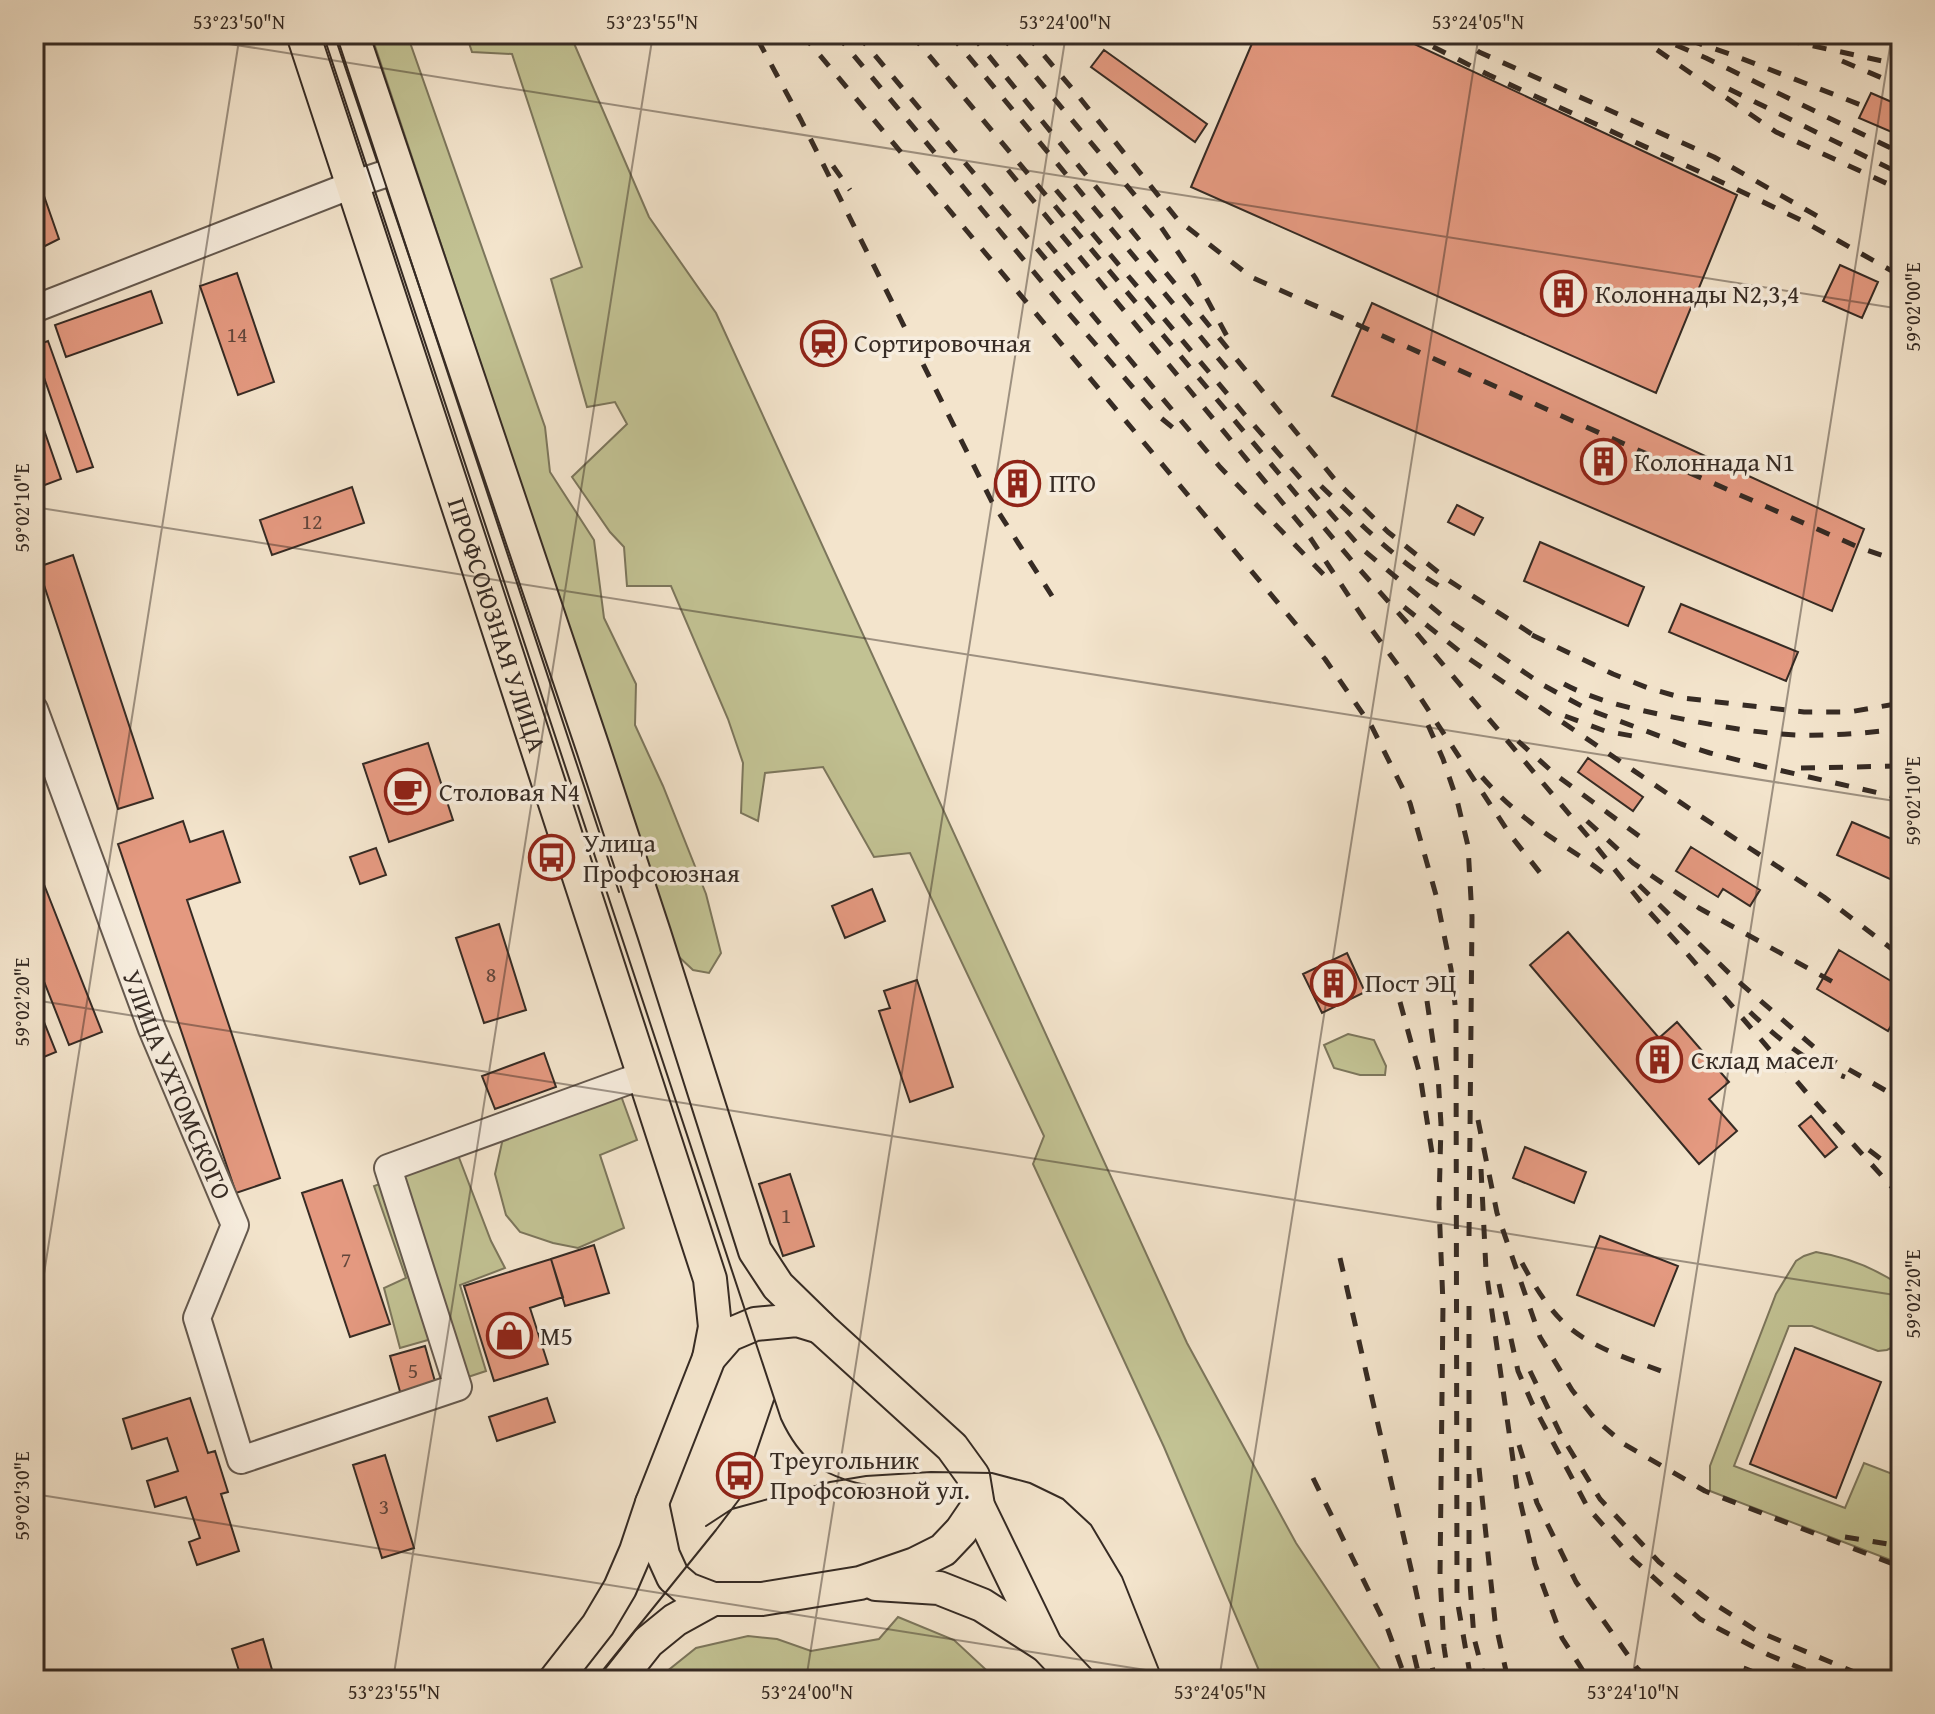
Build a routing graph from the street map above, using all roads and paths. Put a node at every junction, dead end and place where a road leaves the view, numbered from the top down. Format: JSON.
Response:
{"nodes":[{"id":1,"x":303,"y":34,"type":"edge"},
{"id":2,"x":352,"y":34,"type":"edge"},
{"id":3,"x":397,"y":170,"type":"junction"},
{"id":4,"x":352,"y":185,"type":"junction"},
{"id":5,"x":34,"y":309,"type":"edge"},
{"id":6,"x":34,"y":709,"type":"edge"},
{"id":7,"x":644,"y":1075,"type":"junction"},
{"id":8,"x":820,"y":1327,"type":"junction"},
{"id":9,"x":709,"y":1358,"type":"junction"},
{"id":10,"x":652,"y":1503,"type":"junction"},
{"id":11,"x":978,"y":1506,"type":"junction"},
{"id":12,"x":860,"y":1583,"type":"junction"},
{"id":13,"x":713,"y":1599,"type":"junction"},
{"id":14,"x":1046,"y":1646,"type":"junction"},
{"id":15,"x":555,"y":1680,"type":"edge"},
{"id":16,"x":618,"y":1680,"type":"edge"},
{"id":17,"x":1078,"y":1680,"type":"edge"}],
"edges":[{"from":1,"to":4,"type":"main road","name":"ПРОФСОЮЗНАЯ УЛИЦА"},
{"from":2,"to":3,"type":"main road","name":"ПРОФСОЮЗНАЯ УЛИЦА"},
{"from":3,"to":4,"type":"street"},
{"from":3,"to":8,"type":"main road","name":"ПРОФСОЮЗНАЯ УЛИЦА"},
{"from":4,"to":5,"type":"street"},
{"from":4,"to":7,"type":"main road","name":"ПРОФСОЮЗНАЯ УЛИЦА"},
{"from":6,"to":7,"type":"street","name":"УЛИЦА УХТОМСКОГО"},
{"from":7,"to":9,"type":"main road","name":"ПРОФСОЮЗНАЯ УЛИЦА"},
{"from":8,"to":9,"type":"main road"},
{"from":8,"to":11,"type":"main road","name":"ПРОФСОЮЗНАЯ УЛИЦА"},
{"from":9,"to":10,"type":"main road"},
{"from":10,"to":13,"type":"main road"},
{"from":10,"to":15,"type":"main road"},
{"from":11,"to":12,"type":"main road"},
{"from":11,"to":14,"type":"main road","name":"ПРОФСОЮЗНАЯ УЛИЦА"},
{"from":12,"to":13,"type":"main road"},
{"from":12,"to":14,"type":"main road"},
{"from":13,"to":16,"type":"main road"},
{"from":14,"to":17,"type":"main road"}]}
